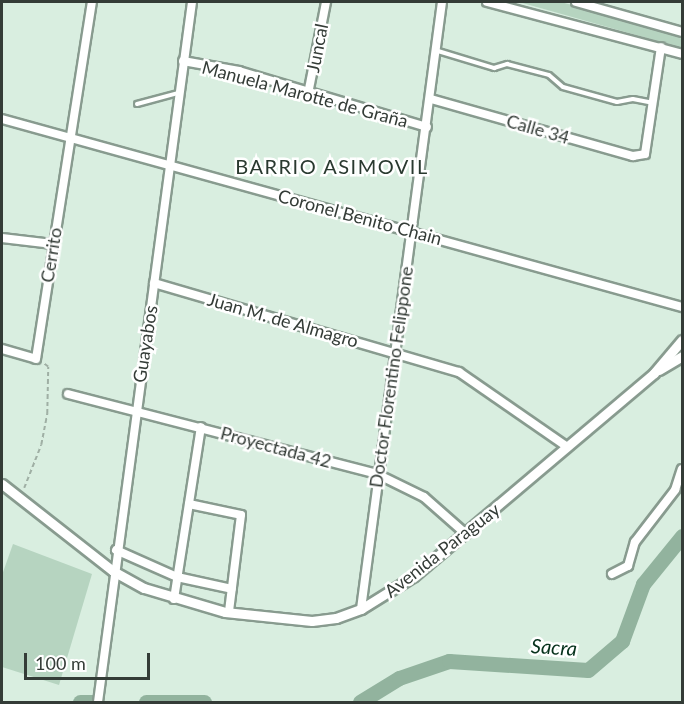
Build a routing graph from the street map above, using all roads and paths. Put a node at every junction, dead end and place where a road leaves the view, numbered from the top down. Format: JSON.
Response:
{"nodes":[{"id":1,"x":92,"y":2,"type":"edge"},
{"id":2,"x":192,"y":2,"type":"edge"},
{"id":3,"x":326,"y":2,"type":"edge"},
{"id":4,"x":442,"y":2,"type":"edge"},
{"id":5,"x":487,"y":2,"type":"edge"},
{"id":6,"x":576,"y":2,"type":"edge"},
{"id":7,"x":682,"y":32,"type":"edge"},
{"id":8,"x":661,"y":47,"type":"junction"},
{"id":9,"x":438,"y":51,"type":"junction"},
{"id":10,"x":682,"y":54,"type":"edge"},
{"id":11,"x":183,"y":61,"type":"junction"},
{"id":12,"x":178,"y":93,"type":"junction"},
{"id":13,"x":308,"y":94,"type":"junction"},
{"id":14,"x":431,"y":99,"type":"junction"},
{"id":15,"x":654,"y":103,"type":"junction"},
{"id":16,"x":137,"y":104,"type":"dead end"},
{"id":17,"x":2,"y":119,"type":"edge"},
{"id":18,"x":427,"y":127,"type":"junction"},
{"id":19,"x":71,"y":138,"type":"junction"},
{"id":20,"x":168,"y":166,"type":"junction"},
{"id":21,"x":413,"y":231,"type":"junction"},
{"id":22,"x":2,"y":238,"type":"edge"},
{"id":23,"x":53,"y":244,"type":"junction"},
{"id":24,"x":154,"y":283,"type":"junction"},
{"id":25,"x":682,"y":307,"type":"edge"},
{"id":26,"x":682,"y":340,"type":"edge"},
{"id":27,"x":2,"y":349,"type":"edge"},
{"id":28,"x":394,"y":352,"type":"junction"},
{"id":29,"x":682,"y":356,"type":"edge"},
{"id":30,"x":36,"y":359,"type":"junction"},
{"id":31,"x":654,"y":372,"type":"junction"},
{"id":32,"x":69,"y":394,"type":"dead end"},
{"id":33,"x":135,"y":409,"type":"junction"},
{"id":34,"x":201,"y":427,"type":"junction"},
{"id":35,"x":566,"y":446,"type":"junction"},
{"id":36,"x":682,"y":469,"type":"edge"},
{"id":37,"x":376,"y":474,"type":"junction"},
{"id":38,"x":2,"y":484,"type":"edge"},
{"id":39,"x":21,"y":499,"type":"junction"},
{"id":40,"x":189,"y":504,"type":"junction"},
{"id":41,"x":466,"y":534,"type":"junction"},
{"id":42,"x":116,"y":550,"type":"junction"},
{"id":43,"x":113,"y":571,"type":"junction"},
{"id":44,"x":612,"y":574,"type":"dead end"},
{"id":45,"x":177,"y":577,"type":"junction"},
{"id":46,"x":232,"y":589,"type":"junction"},
{"id":47,"x":174,"y":599,"type":"junction"},
{"id":48,"x":361,"y":609,"type":"junction"},
{"id":49,"x":229,"y":612,"type":"junction"},
{"id":50,"x":98,"y":702,"type":"edge"}],
"edges":[{"from":1,"to":19,"type":"street","name":"Cerrito"},
{"from":2,"to":11,"type":"street","name":"Guayabos"},
{"from":3,"to":13,"type":"street","name":"Juncal"},
{"from":4,"to":9,"type":"street","name":"Doctor Florentino Felippone"},
{"from":5,"to":8,"type":"street"},
{"from":6,"to":7,"type":"street"},
{"from":8,"to":10,"type":"street"},
{"from":8,"to":15,"type":"street"},
{"from":9,"to":14,"type":"street","name":"Doctor Florentino Felippone"},
{"from":9,"to":15,"type":"lane"},
{"from":11,"to":12,"type":"street","name":"Guayabos"},
{"from":11,"to":13,"type":"street","name":"Manuela Marotte de Graña"},
{"from":12,"to":16,"type":"lane"},
{"from":12,"to":20,"type":"street","name":"Guayabos"},
{"from":13,"to":18,"type":"street","name":"Manuela Marotte de Graña"},
{"from":14,"to":15,"type":"street","name":"Calle 34"},
{"from":14,"to":18,"type":"street","name":"Doctor Florentino Felippone"},
{"from":17,"to":19,"type":"street","name":"Coronel Benito Chain"},
{"from":18,"to":21,"type":"street","name":"Doctor Florentino Felippone"},
{"from":19,"to":20,"type":"street","name":"Coronel Benito Chain"},
{"from":19,"to":23,"type":"street","name":"Cerrito"},
{"from":20,"to":21,"type":"street","name":"Coronel Benito Chain"},
{"from":20,"to":24,"type":"street","name":"Guayabos"},
{"from":21,"to":25,"type":"street","name":"Coronel Benito Chain"},
{"from":21,"to":28,"type":"street","name":"Doctor Florentino Felippone"},
{"from":22,"to":23,"type":"street"},
{"from":23,"to":30,"type":"street","name":"Cerrito"},
{"from":24,"to":28,"type":"street","name":"Juan M. de Almagro"},
{"from":24,"to":33,"type":"street","name":"Guayabos"},
{"from":26,"to":31,"type":"street","name":"Avenida Paraguay"},
{"from":27,"to":30,"type":"street"},
{"from":28,"to":35,"type":"street","name":"Juan M. de Almagro"},
{"from":28,"to":37,"type":"street","name":"Doctor Florentino Felippone"},
{"from":29,"to":31,"type":"street"},
{"from":30,"to":39,"type":"path"},
{"from":31,"to":35,"type":"street","name":"Avenida Paraguay"},
{"from":32,"to":33,"type":"street","name":"Proyectada 42"},
{"from":33,"to":34,"type":"street","name":"Proyectada 42"},
{"from":33,"to":42,"type":"street","name":"Guayabos"},
{"from":34,"to":37,"type":"street","name":"Proyectada 42"},
{"from":34,"to":40,"type":"street"},
{"from":35,"to":41,"type":"street","name":"Avenida Paraguay"},
{"from":36,"to":44,"type":"street"},
{"from":37,"to":41,"type":"street","name":"Proyectada 42"},
{"from":37,"to":48,"type":"street","name":"Doctor Florentino Felippone"},
{"from":38,"to":39,"type":"street","name":"Avenida Paraguay"},
{"from":39,"to":43,"type":"street","name":"Avenida Paraguay"},
{"from":40,"to":45,"type":"street"},
{"from":40,"to":46,"type":"street"},
{"from":41,"to":48,"type":"street","name":"Avenida Paraguay"},
{"from":42,"to":43,"type":"street","name":"Guayabos"},
{"from":42,"to":45,"type":"street"},
{"from":43,"to":47,"type":"street","name":"Avenida Paraguay"},
{"from":43,"to":50,"type":"street","name":"Guayabos"},
{"from":45,"to":46,"type":"street"},
{"from":45,"to":47,"type":"street"},
{"from":46,"to":49,"type":"street"},
{"from":47,"to":49,"type":"street","name":"Avenida Paraguay"},
{"from":48,"to":49,"type":"street","name":"Avenida Paraguay"}]}
